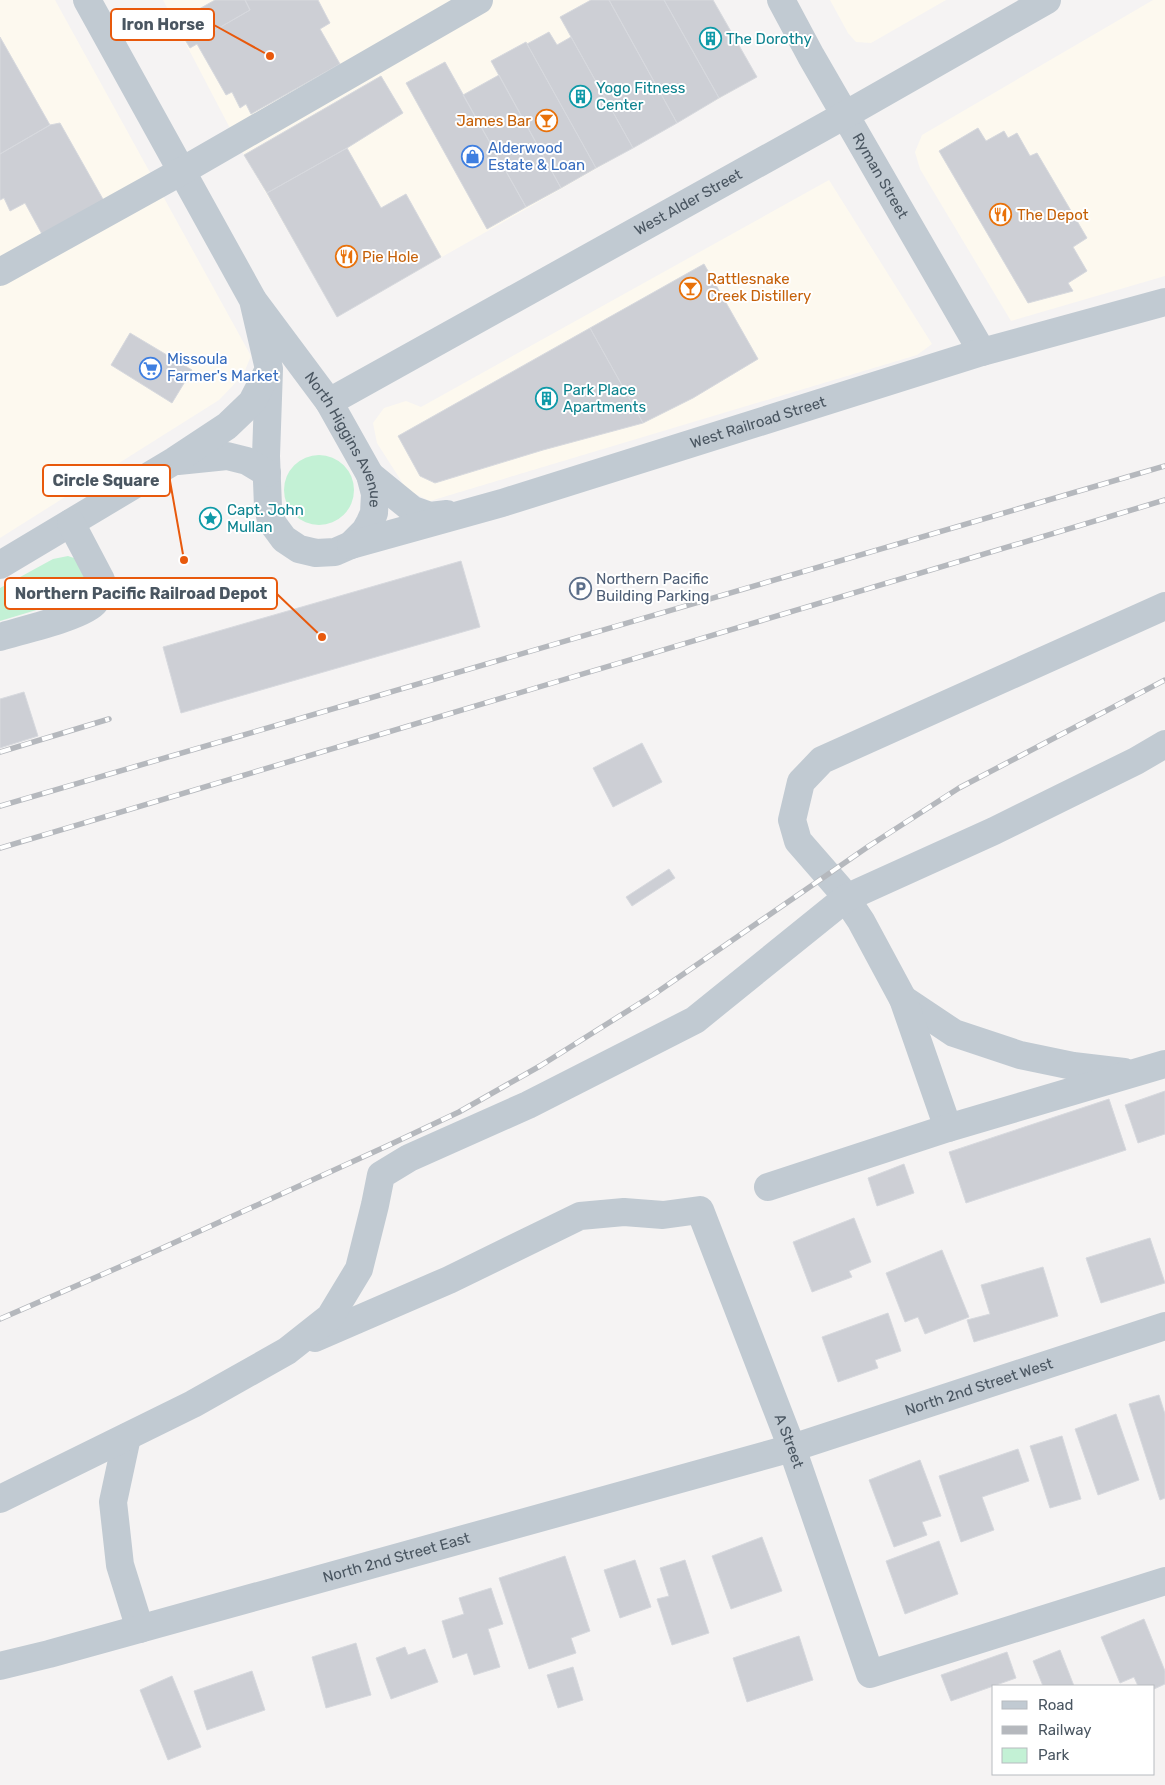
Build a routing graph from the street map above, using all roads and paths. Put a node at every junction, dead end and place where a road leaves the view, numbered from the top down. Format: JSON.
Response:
{"nodes":[{"id":1,"x":87,"y":0,"type":"edge"},
{"id":2,"x":479,"y":0,"type":"edge"},
{"id":3,"x":781,"y":0,"type":"edge"},
{"id":4,"x":1047,"y":0,"type":"edge"},
{"id":5,"x":845,"y":115,"type":"junction"},
{"id":6,"x":182,"y":171,"type":"junction"},
{"id":7,"x":0,"y":272,"type":"edge"},
{"id":8,"x":253,"y":300,"type":"junction"},
{"id":9,"x":1165,"y":302,"type":"edge"},
{"id":10,"x":982,"y":352,"type":"junction"},
{"id":11,"x":269,"y":369,"type":"junction"},
{"id":12,"x":329,"y":402,"type":"junction"},
{"id":13,"x":174,"y":461,"type":"junction"},
{"id":14,"x":266,"y":473,"type":"junction"},
{"id":15,"x":370,"y":475,"type":"junction"},
{"id":16,"x":478,"y":510,"type":"junction"},
{"id":17,"x":71,"y":524,"type":"junction"},
{"id":18,"x":351,"y":545,"type":"junction"},
{"id":19,"x":0,"y":565,"type":"edge"},
{"id":20,"x":1165,"y":606,"type":"edge"},
{"id":21,"x":0,"y":637,"type":"edge"},
{"id":22,"x":1165,"y":744,"type":"edge"},
{"id":23,"x":846,"y":898,"type":"junction"},
{"id":24,"x":903,"y":999,"type":"junction"},
{"id":25,"x":1157,"y":1067,"type":"edge"},
{"id":26,"x":948,"y":1128,"type":"junction"},
{"id":27,"x":768,"y":1187,"type":"dead end"},
{"id":28,"x":1165,"y":1326,"type":"edge"},
{"id":29,"x":287,"y":1351,"type":"junction"},
{"id":30,"x":127,"y":1437,"type":"junction"},
{"id":31,"x":792,"y":1448,"type":"junction"},
{"id":32,"x":0,"y":1499,"type":"edge"},
{"id":33,"x":1165,"y":1581,"type":"edge"},
{"id":34,"x":140,"y":1629,"type":"junction"},
{"id":35,"x":0,"y":1666,"type":"edge"}],
"edges":[{"from":1,"to":6,"type":"street","name":"North Higgins Avenue"},
{"from":2,"to":6,"type":"street"},
{"from":3,"to":5,"type":"street","name":"Ryman Street"},
{"from":4,"to":5,"type":"street","name":"West Alder Street"},
{"from":5,"to":10,"type":"street","name":"Ryman Street"},
{"from":5,"to":12,"type":"street","name":"West Alder Street"},
{"from":6,"to":7,"type":"street"},
{"from":6,"to":8,"type":"street","name":"North Higgins Avenue"},
{"from":8,"to":11,"type":"street","name":"North Higgins Avenue"},
{"from":8,"to":12,"type":"street","name":"North Higgins Avenue"},
{"from":9,"to":10,"type":"street","name":"West Railroad Street"},
{"from":10,"to":16,"type":"street","name":"West Railroad Street"},
{"from":11,"to":13,"type":"street"},
{"from":11,"to":14,"type":"street","name":"North Higgins Avenue"},
{"from":12,"to":15,"type":"street","name":"North Higgins Avenue"},
{"from":13,"to":14,"type":"street"},
{"from":13,"to":17,"type":"street"},
{"from":14,"to":18,"type":"street","name":"North Higgins Avenue"},
{"from":15,"to":16,"type":"street"},
{"from":15,"to":18,"type":"street","name":"North Higgins Avenue"},
{"from":16,"to":18,"type":"street","name":"West Railroad Street"},
{"from":17,"to":19,"type":"street"},
{"from":17,"to":21,"type":"street"},
{"from":20,"to":23,"type":"street"},
{"from":22,"to":23,"type":"street"},
{"from":23,"to":24,"type":"street"},
{"from":23,"to":29,"type":"street"},
{"from":24,"to":25,"type":"street"},
{"from":24,"to":26,"type":"street"},
{"from":25,"to":26,"type":"street"},
{"from":26,"to":27,"type":"street"},
{"from":28,"to":31,"type":"street","name":"North 2nd Street West"},
{"from":29,"to":30,"type":"street"},
{"from":29,"to":31,"type":"street","name":"A Street"},
{"from":30,"to":32,"type":"street"},
{"from":30,"to":34,"type":"street"},
{"from":31,"to":33,"type":"street","name":"A Street"},
{"from":31,"to":34,"type":"street","name":"North 2nd Street East"},
{"from":34,"to":35,"type":"street","name":"North 2nd Street East"}]}
